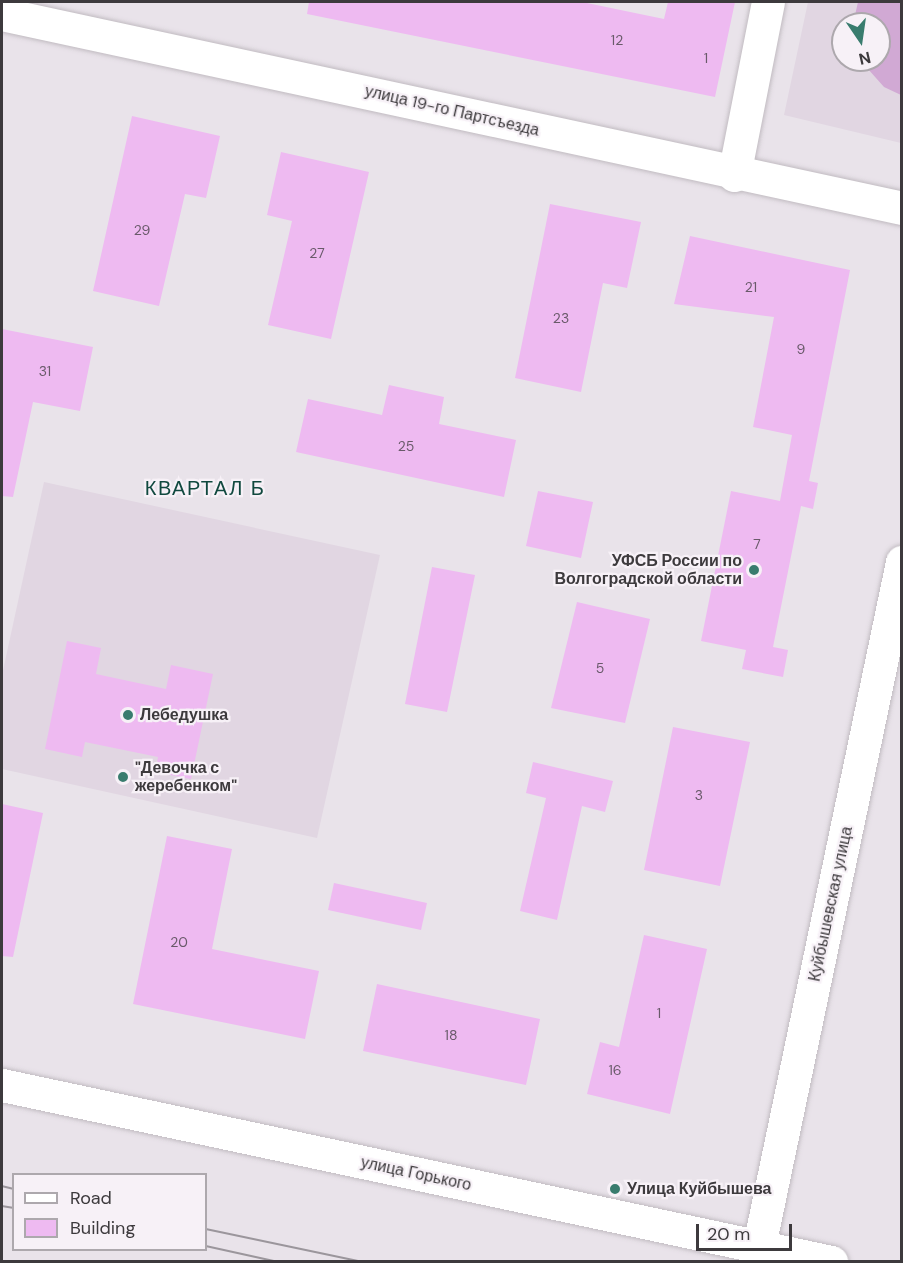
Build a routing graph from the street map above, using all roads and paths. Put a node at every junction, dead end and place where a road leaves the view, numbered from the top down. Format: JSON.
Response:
{"nodes":[{"id":1,"x":768,"y":2,"type":"edge"},
{"id":2,"x":2,"y":14,"type":"edge"},
{"id":3,"x":734,"y":175,"type":"junction"},
{"id":4,"x":902,"y":208,"type":"edge"},
{"id":5,"x":902,"y":562,"type":"edge"},
{"id":6,"x":2,"y":1085,"type":"edge"},
{"id":7,"x":759,"y":1246,"type":"junction"},
{"id":8,"x":831,"y":1262,"type":"edge"}],
"edges":[{"from":1,"to":3,"type":"street"},
{"from":2,"to":3,"type":"street","name":"улица 19-го Партсъезда"},
{"from":3,"to":4,"type":"street","name":"улица 19-го Партсъезда"},
{"from":5,"to":7,"type":"street","name":"Куйбышевская улица"},
{"from":6,"to":7,"type":"street","name":"улица Горького"},
{"from":7,"to":8,"type":"street","name":"улица Горького"}]}
